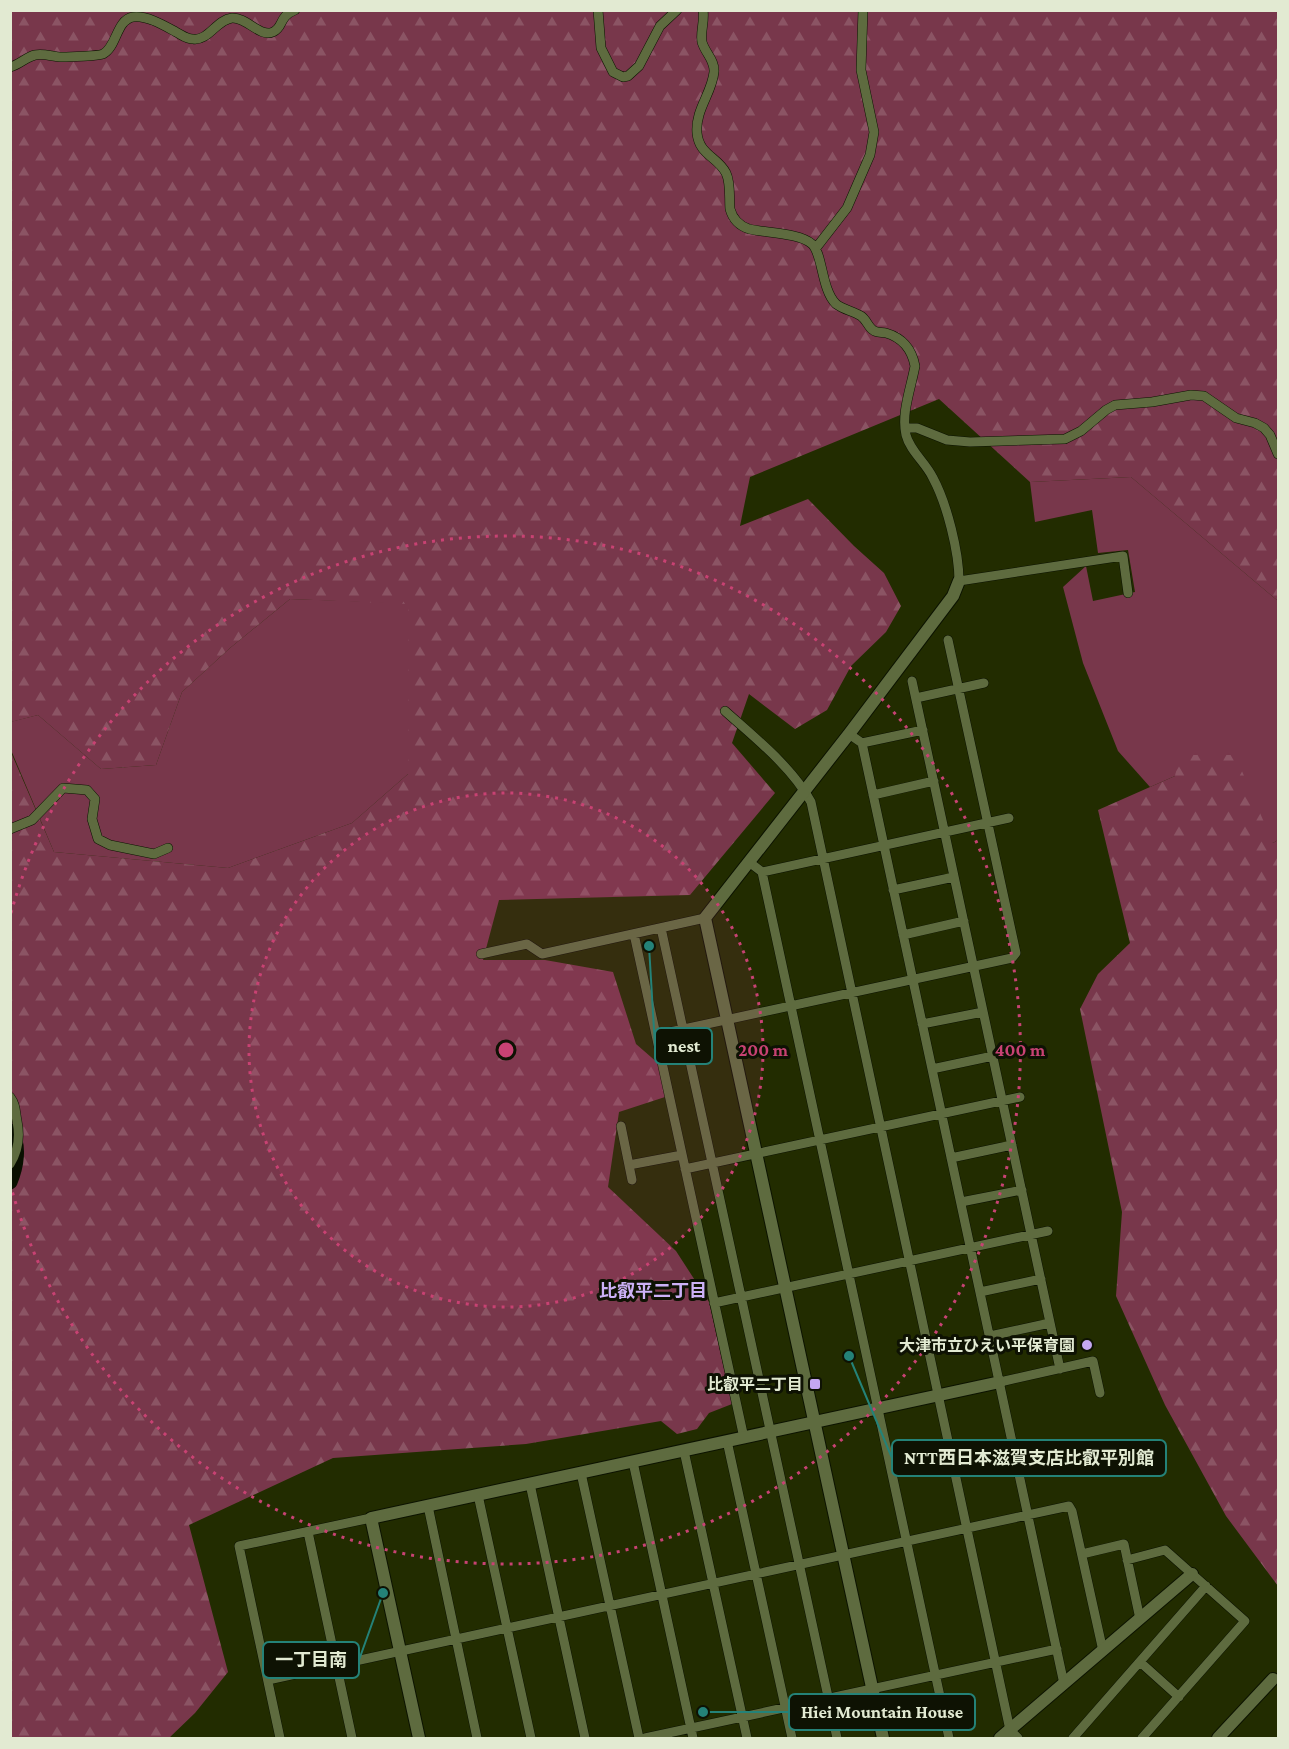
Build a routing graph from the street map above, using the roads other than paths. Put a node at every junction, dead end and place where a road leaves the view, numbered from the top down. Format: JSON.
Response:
{"nodes":[{"id":1,"x":295,"y":10,"type":"edge"},
{"id":2,"x":598,"y":10,"type":"edge"},
{"id":3,"x":677,"y":10,"type":"edge"},
{"id":4,"x":703,"y":10,"type":"edge"},
{"id":5,"x":863,"y":10,"type":"edge"},
{"id":6,"x":10,"y":67,"type":"edge"},
{"id":7,"x":816,"y":248,"type":"junction"},
{"id":8,"x":905,"y":428,"type":"junction"},
{"id":9,"x":1278,"y":454,"type":"edge"},
{"id":10,"x":959,"y":581,"type":"junction"},
{"id":11,"x":1128,"y":593,"type":"dead end"},
{"id":12,"x":948,"y":640,"type":"dead end"},
{"id":13,"x":912,"y":681,"type":"dead end"},
{"id":14,"x":984,"y":683,"type":"dead end"},
{"id":15,"x":958,"y":689,"type":"junction"},
{"id":16,"x":916,"y":698,"type":"junction"},
{"id":17,"x":725,"y":711,"type":"dead end"},
{"id":18,"x":923,"y":730,"type":"junction"},
{"id":19,"x":849,"y":734,"type":"junction"},
{"id":20,"x":862,"y":743,"type":"junction"},
{"id":21,"x":934,"y":781,"type":"junction"},
{"id":22,"x":805,"y":790,"type":"junction"},
{"id":23,"x":873,"y":795,"type":"junction"},
{"id":24,"x":1008,"y":818,"type":"dead end"},
{"id":25,"x":987,"y":823,"type":"junction"},
{"id":26,"x":10,"y":829,"type":"edge"},
{"id":27,"x":945,"y":832,"type":"junction"},
{"id":28,"x":884,"y":845,"type":"junction"},
{"id":29,"x":168,"y":848,"type":"dead end"},
{"id":30,"x":822,"y":859,"type":"junction"},
{"id":31,"x":749,"y":862,"type":"junction"},
{"id":32,"x":762,"y":872,"type":"junction"},
{"id":33,"x":954,"y":877,"type":"junction"},
{"id":34,"x":893,"y":890,"type":"junction"},
{"id":35,"x":705,"y":918,"type":"junction"},
{"id":36,"x":964,"y":921,"type":"junction"},
{"id":37,"x":660,"y":928,"type":"junction"},
{"id":38,"x":634,"y":934,"type":"junction"},
{"id":39,"x":903,"y":934,"type":"junction"},
{"id":40,"x":481,"y":954,"type":"dead end"},
{"id":41,"x":974,"y":966,"type":"junction"},
{"id":42,"x":913,"y":980,"type":"junction"},
{"id":43,"x":851,"y":993,"type":"junction"},
{"id":44,"x":791,"y":1006,"type":"junction"},
{"id":45,"x":983,"y":1011,"type":"junction"},
{"id":46,"x":727,"y":1020,"type":"junction"},
{"id":47,"x":922,"y":1024,"type":"junction"},
{"id":48,"x":682,"y":1029,"type":"junction"},
{"id":49,"x":656,"y":1035,"type":"junction"},
{"id":50,"x":993,"y":1056,"type":"junction"},
{"id":51,"x":932,"y":1069,"type":"junction"},
{"id":52,"x":10,"y":1097,"type":"edge"},
{"id":53,"x":1020,"y":1097,"type":"dead end"},
{"id":54,"x":1002,"y":1101,"type":"junction"},
{"id":55,"x":942,"y":1114,"type":"junction"},
{"id":56,"x":621,"y":1126,"type":"dead end"},
{"id":57,"x":880,"y":1127,"type":"junction"},
{"id":58,"x":820,"y":1140,"type":"junction"},
{"id":59,"x":1012,"y":1145,"type":"junction"},
{"id":60,"x":756,"y":1154,"type":"junction"},
{"id":61,"x":682,"y":1155,"type":"junction"},
{"id":62,"x":951,"y":1158,"type":"junction"},
{"id":63,"x":712,"y":1163,"type":"junction"},
{"id":64,"x":10,"y":1164,"type":"edge"},
{"id":65,"x":629,"y":1166,"type":"junction"},
{"id":66,"x":685,"y":1169,"type":"junction"},
{"id":67,"x":632,"y":1180,"type":"dead end"},
{"id":68,"x":1022,"y":1190,"type":"junction"},
{"id":69,"x":961,"y":1202,"type":"junction"},
{"id":70,"x":1048,"y":1231,"type":"dead end"},
{"id":71,"x":1031,"y":1234,"type":"junction"},
{"id":72,"x":970,"y":1247,"type":"junction"},
{"id":73,"x":909,"y":1261,"type":"junction"},
{"id":74,"x":848,"y":1274,"type":"junction"},
{"id":75,"x":1041,"y":1279,"type":"junction"},
{"id":76,"x":785,"y":1288,"type":"junction"},
{"id":77,"x":980,"y":1292,"type":"junction"},
{"id":78,"x":741,"y":1297,"type":"junction"},
{"id":79,"x":714,"y":1303,"type":"junction"},
{"id":80,"x":1050,"y":1323,"type":"junction"},
{"id":81,"x":990,"y":1336,"type":"junction"},
{"id":82,"x":1060,"y":1369,"type":"junction"},
{"id":83,"x":1000,"y":1382,"type":"junction"},
{"id":84,"x":1100,"y":1393,"type":"dead end"},
{"id":85,"x":938,"y":1396,"type":"junction"},
{"id":86,"x":878,"y":1409,"type":"junction"},
{"id":87,"x":814,"y":1422,"type":"junction"},
{"id":88,"x":770,"y":1432,"type":"junction"},
{"id":89,"x":744,"y":1438,"type":"junction"},
{"id":90,"x":728,"y":1441,"type":"junction"},
{"id":91,"x":684,"y":1450,"type":"junction"},
{"id":92,"x":633,"y":1462,"type":"junction"},
{"id":93,"x":580,"y":1473,"type":"junction"},
{"id":94,"x":530,"y":1484,"type":"junction"},
{"id":95,"x":478,"y":1495,"type":"junction"},
{"id":96,"x":428,"y":1506,"type":"junction"},
{"id":97,"x":1028,"y":1515,"type":"junction"},
{"id":98,"x":371,"y":1518,"type":"junction"},
{"id":99,"x":967,"y":1529,"type":"junction"},
{"id":100,"x":308,"y":1532,"type":"junction"},
{"id":101,"x":906,"y":1542,"type":"junction"},
{"id":102,"x":1082,"y":1554,"type":"junction"},
{"id":103,"x":843,"y":1556,"type":"junction"},
{"id":104,"x":1127,"y":1560,"type":"junction"},
{"id":105,"x":799,"y":1565,"type":"junction"},
{"id":106,"x":757,"y":1574,"type":"junction"},
{"id":107,"x":1192,"y":1574,"type":"junction"},
{"id":108,"x":713,"y":1584,"type":"junction"},
{"id":109,"x":1206,"y":1586,"type":"junction"},
{"id":110,"x":662,"y":1595,"type":"junction"},
{"id":111,"x":610,"y":1606,"type":"junction"},
{"id":112,"x":559,"y":1617,"type":"junction"},
{"id":113,"x":1140,"y":1619,"type":"junction"},
{"id":114,"x":507,"y":1629,"type":"junction"},
{"id":115,"x":456,"y":1640,"type":"junction"},
{"id":116,"x":1057,"y":1649,"type":"junction"},
{"id":117,"x":1103,"y":1651,"type":"junction"},
{"id":118,"x":400,"y":1652,"type":"junction"},
{"id":119,"x":1140,"y":1662,"type":"junction"},
{"id":120,"x":996,"y":1663,"type":"junction"},
{"id":121,"x":336,"y":1666,"type":"junction"},
{"id":122,"x":935,"y":1676,"type":"junction"},
{"id":123,"x":268,"y":1680,"type":"junction"},
{"id":124,"x":1276,"y":1682,"type":"edge"},
{"id":125,"x":1064,"y":1684,"type":"junction"},
{"id":126,"x":872,"y":1689,"type":"junction"},
{"id":127,"x":1179,"y":1697,"type":"junction"},
{"id":128,"x":829,"y":1699,"type":"junction"},
{"id":129,"x":786,"y":1708,"type":"junction"},
{"id":130,"x":743,"y":1717,"type":"junction"},
{"id":131,"x":692,"y":1734,"type":"edge"},
{"id":132,"x":1010,"y":1736,"type":"edge"},
{"id":133,"x":1222,"y":1737,"type":"edge"},
{"id":134,"x":280,"y":1738,"type":"edge"},
{"id":135,"x":352,"y":1738,"type":"edge"},
{"id":136,"x":419,"y":1738,"type":"edge"},
{"id":137,"x":477,"y":1738,"type":"edge"},
{"id":138,"x":531,"y":1738,"type":"edge"},
{"id":139,"x":585,"y":1738,"type":"edge"},
{"id":140,"x":639,"y":1738,"type":"edge"},
{"id":141,"x":645,"y":1738,"type":"edge"},
{"id":142,"x":747,"y":1738,"type":"edge"},
{"id":143,"x":792,"y":1738,"type":"edge"},
{"id":144,"x":837,"y":1738,"type":"edge"},
{"id":145,"x":883,"y":1738,"type":"edge"},
{"id":146,"x":949,"y":1738,"type":"edge"},
{"id":147,"x":1073,"y":1738,"type":"edge"},
{"id":148,"x":1142,"y":1738,"type":"edge"}],
"edges":[{"from":1,"to":6,"type":"street"},
{"from":2,"to":3,"type":"street"},
{"from":4,"to":7,"type":"street"},
{"from":5,"to":7,"type":"street"},
{"from":7,"to":8,"type":"street"},
{"from":8,"to":9,"type":"street"},
{"from":8,"to":10,"type":"street"},
{"from":10,"to":11,"type":"street"},
{"from":10,"to":19,"type":"street"},
{"from":12,"to":15,"type":"street"},
{"from":13,"to":16,"type":"street"},
{"from":14,"to":15,"type":"street"},
{"from":15,"to":16,"type":"street"},
{"from":15,"to":25,"type":"street"},
{"from":16,"to":18,"type":"street"},
{"from":17,"to":22,"type":"street"},
{"from":18,"to":20,"type":"street"},
{"from":18,"to":21,"type":"street"},
{"from":19,"to":20,"type":"street"},
{"from":19,"to":22,"type":"street"},
{"from":20,"to":23,"type":"street"},
{"from":21,"to":23,"type":"street"},
{"from":21,"to":27,"type":"street"},
{"from":22,"to":30,"type":"street"},
{"from":22,"to":31,"type":"street"},
{"from":23,"to":28,"type":"street"},
{"from":24,"to":25,"type":"street"},
{"from":25,"to":27,"type":"street"},
{"from":25,"to":41,"type":"street"},
{"from":26,"to":29,"type":"street"},
{"from":27,"to":28,"type":"street"},
{"from":27,"to":33,"type":"street"},
{"from":28,"to":30,"type":"street"},
{"from":28,"to":34,"type":"street"},
{"from":30,"to":32,"type":"street"},
{"from":30,"to":43,"type":"street"},
{"from":31,"to":32,"type":"street"},
{"from":31,"to":35,"type":"street"},
{"from":32,"to":44,"type":"street"},
{"from":33,"to":34,"type":"street"},
{"from":33,"to":36,"type":"street"},
{"from":34,"to":39,"type":"street"},
{"from":35,"to":37,"type":"street"},
{"from":35,"to":46,"type":"street"},
{"from":36,"to":39,"type":"street"},
{"from":36,"to":41,"type":"street"},
{"from":37,"to":38,"type":"street"},
{"from":37,"to":48,"type":"street"},
{"from":38,"to":40,"type":"street"},
{"from":38,"to":49,"type":"street"},
{"from":39,"to":42,"type":"street"},
{"from":41,"to":42,"type":"street"},
{"from":41,"to":45,"type":"street"},
{"from":42,"to":43,"type":"street"},
{"from":42,"to":47,"type":"street"},
{"from":43,"to":44,"type":"street"},
{"from":43,"to":57,"type":"street"},
{"from":44,"to":46,"type":"street"},
{"from":44,"to":58,"type":"street"},
{"from":45,"to":47,"type":"street"},
{"from":45,"to":50,"type":"street"},
{"from":46,"to":48,"type":"street"},
{"from":46,"to":60,"type":"street"},
{"from":47,"to":51,"type":"street"},
{"from":48,"to":49,"type":"street"},
{"from":48,"to":63,"type":"street"},
{"from":49,"to":61,"type":"street"},
{"from":50,"to":51,"type":"street"},
{"from":50,"to":54,"type":"street"},
{"from":51,"to":55,"type":"street"},
{"from":52,"to":64,"type":"street"},
{"from":53,"to":54,"type":"street"},
{"from":54,"to":55,"type":"street"},
{"from":54,"to":59,"type":"street"},
{"from":55,"to":57,"type":"street"},
{"from":55,"to":62,"type":"street"},
{"from":56,"to":65,"type":"street"},
{"from":57,"to":58,"type":"street"},
{"from":57,"to":73,"type":"street"},
{"from":58,"to":60,"type":"street"},
{"from":58,"to":74,"type":"street"},
{"from":59,"to":62,"type":"street"},
{"from":59,"to":68,"type":"street"},
{"from":60,"to":63,"type":"street"},
{"from":60,"to":76,"type":"street"},
{"from":61,"to":65,"type":"street"},
{"from":61,"to":66,"type":"street"},
{"from":62,"to":69,"type":"street"},
{"from":63,"to":66,"type":"street"},
{"from":63,"to":78,"type":"street"},
{"from":65,"to":67,"type":"street"},
{"from":66,"to":79,"type":"street"},
{"from":68,"to":69,"type":"street"},
{"from":68,"to":71,"type":"street"},
{"from":69,"to":72,"type":"street"},
{"from":70,"to":71,"type":"street"},
{"from":71,"to":72,"type":"street"},
{"from":71,"to":75,"type":"street"},
{"from":72,"to":73,"type":"street"},
{"from":72,"to":77,"type":"street"},
{"from":73,"to":74,"type":"street"},
{"from":73,"to":85,"type":"street"},
{"from":74,"to":76,"type":"street"},
{"from":74,"to":86,"type":"street"},
{"from":75,"to":77,"type":"street"},
{"from":75,"to":80,"type":"street"},
{"from":76,"to":78,"type":"street"},
{"from":76,"to":87,"type":"street"},
{"from":77,"to":81,"type":"street"},
{"from":78,"to":79,"type":"street"},
{"from":78,"to":88,"type":"street"},
{"from":79,"to":89,"type":"street"},
{"from":80,"to":81,"type":"street"},
{"from":80,"to":82,"type":"street"},
{"from":81,"to":83,"type":"street"},
{"from":82,"to":83,"type":"street"},
{"from":82,"to":84,"type":"street"},
{"from":83,"to":85,"type":"street"},
{"from":83,"to":97,"type":"street"},
{"from":85,"to":86,"type":"street"},
{"from":85,"to":99,"type":"street"},
{"from":86,"to":87,"type":"street"},
{"from":86,"to":101,"type":"street"},
{"from":87,"to":88,"type":"street"},
{"from":87,"to":103,"type":"street"},
{"from":88,"to":89,"type":"street"},
{"from":88,"to":105,"type":"street"},
{"from":89,"to":90,"type":"street"},
{"from":90,"to":91,"type":"street"},
{"from":90,"to":106,"type":"street"},
{"from":91,"to":92,"type":"street"},
{"from":91,"to":108,"type":"street"},
{"from":92,"to":93,"type":"street"},
{"from":92,"to":110,"type":"street"},
{"from":93,"to":94,"type":"street"},
{"from":93,"to":111,"type":"street"},
{"from":94,"to":95,"type":"street"},
{"from":94,"to":112,"type":"street"},
{"from":95,"to":96,"type":"street"},
{"from":95,"to":114,"type":"street"},
{"from":96,"to":98,"type":"street"},
{"from":96,"to":115,"type":"street"},
{"from":97,"to":99,"type":"street"},
{"from":97,"to":102,"type":"street"},
{"from":97,"to":116,"type":"street"},
{"from":98,"to":100,"type":"street"},
{"from":98,"to":118,"type":"street"},
{"from":99,"to":101,"type":"street"},
{"from":99,"to":120,"type":"street"},
{"from":100,"to":121,"type":"street"},
{"from":100,"to":123,"type":"street"},
{"from":101,"to":103,"type":"street"},
{"from":101,"to":122,"type":"street"},
{"from":102,"to":104,"type":"street"},
{"from":102,"to":117,"type":"street"},
{"from":103,"to":105,"type":"street"},
{"from":103,"to":126,"type":"street"},
{"from":104,"to":107,"type":"street"},
{"from":104,"to":113,"type":"street"},
{"from":105,"to":106,"type":"street"},
{"from":105,"to":128,"type":"street"},
{"from":106,"to":108,"type":"street"},
{"from":106,"to":129,"type":"street"},
{"from":107,"to":109,"type":"street"},
{"from":107,"to":113,"type":"street"},
{"from":108,"to":110,"type":"street"},
{"from":108,"to":130,"type":"street"},
{"from":109,"to":119,"type":"street"},
{"from":109,"to":127,"type":"street"},
{"from":110,"to":111,"type":"street"},
{"from":110,"to":131,"type":"street"},
{"from":111,"to":112,"type":"street"},
{"from":111,"to":140,"type":"street"},
{"from":112,"to":114,"type":"street"},
{"from":112,"to":139,"type":"street"},
{"from":113,"to":117,"type":"street"},
{"from":114,"to":115,"type":"street"},
{"from":114,"to":138,"type":"street"},
{"from":115,"to":118,"type":"street"},
{"from":115,"to":137,"type":"street"},
{"from":116,"to":120,"type":"street"},
{"from":116,"to":125,"type":"street"},
{"from":117,"to":125,"type":"street"},
{"from":118,"to":121,"type":"street"},
{"from":118,"to":136,"type":"street"},
{"from":119,"to":127,"type":"street"},
{"from":119,"to":147,"type":"street"},
{"from":120,"to":122,"type":"street"},
{"from":120,"to":132,"type":"street"},
{"from":121,"to":123,"type":"street"},
{"from":121,"to":135,"type":"street"},
{"from":122,"to":126,"type":"street"},
{"from":122,"to":146,"type":"street"},
{"from":123,"to":134,"type":"street"},
{"from":124,"to":133,"type":"street"},
{"from":125,"to":132,"type":"street"},
{"from":126,"to":128,"type":"street"},
{"from":126,"to":145,"type":"street"},
{"from":127,"to":148,"type":"street"},
{"from":128,"to":129,"type":"street"},
{"from":128,"to":144,"type":"street"},
{"from":129,"to":130,"type":"street"},
{"from":129,"to":143,"type":"street"},
{"from":130,"to":131,"type":"street"},
{"from":130,"to":142,"type":"street"},
{"from":131,"to":141,"type":"street"}]}
